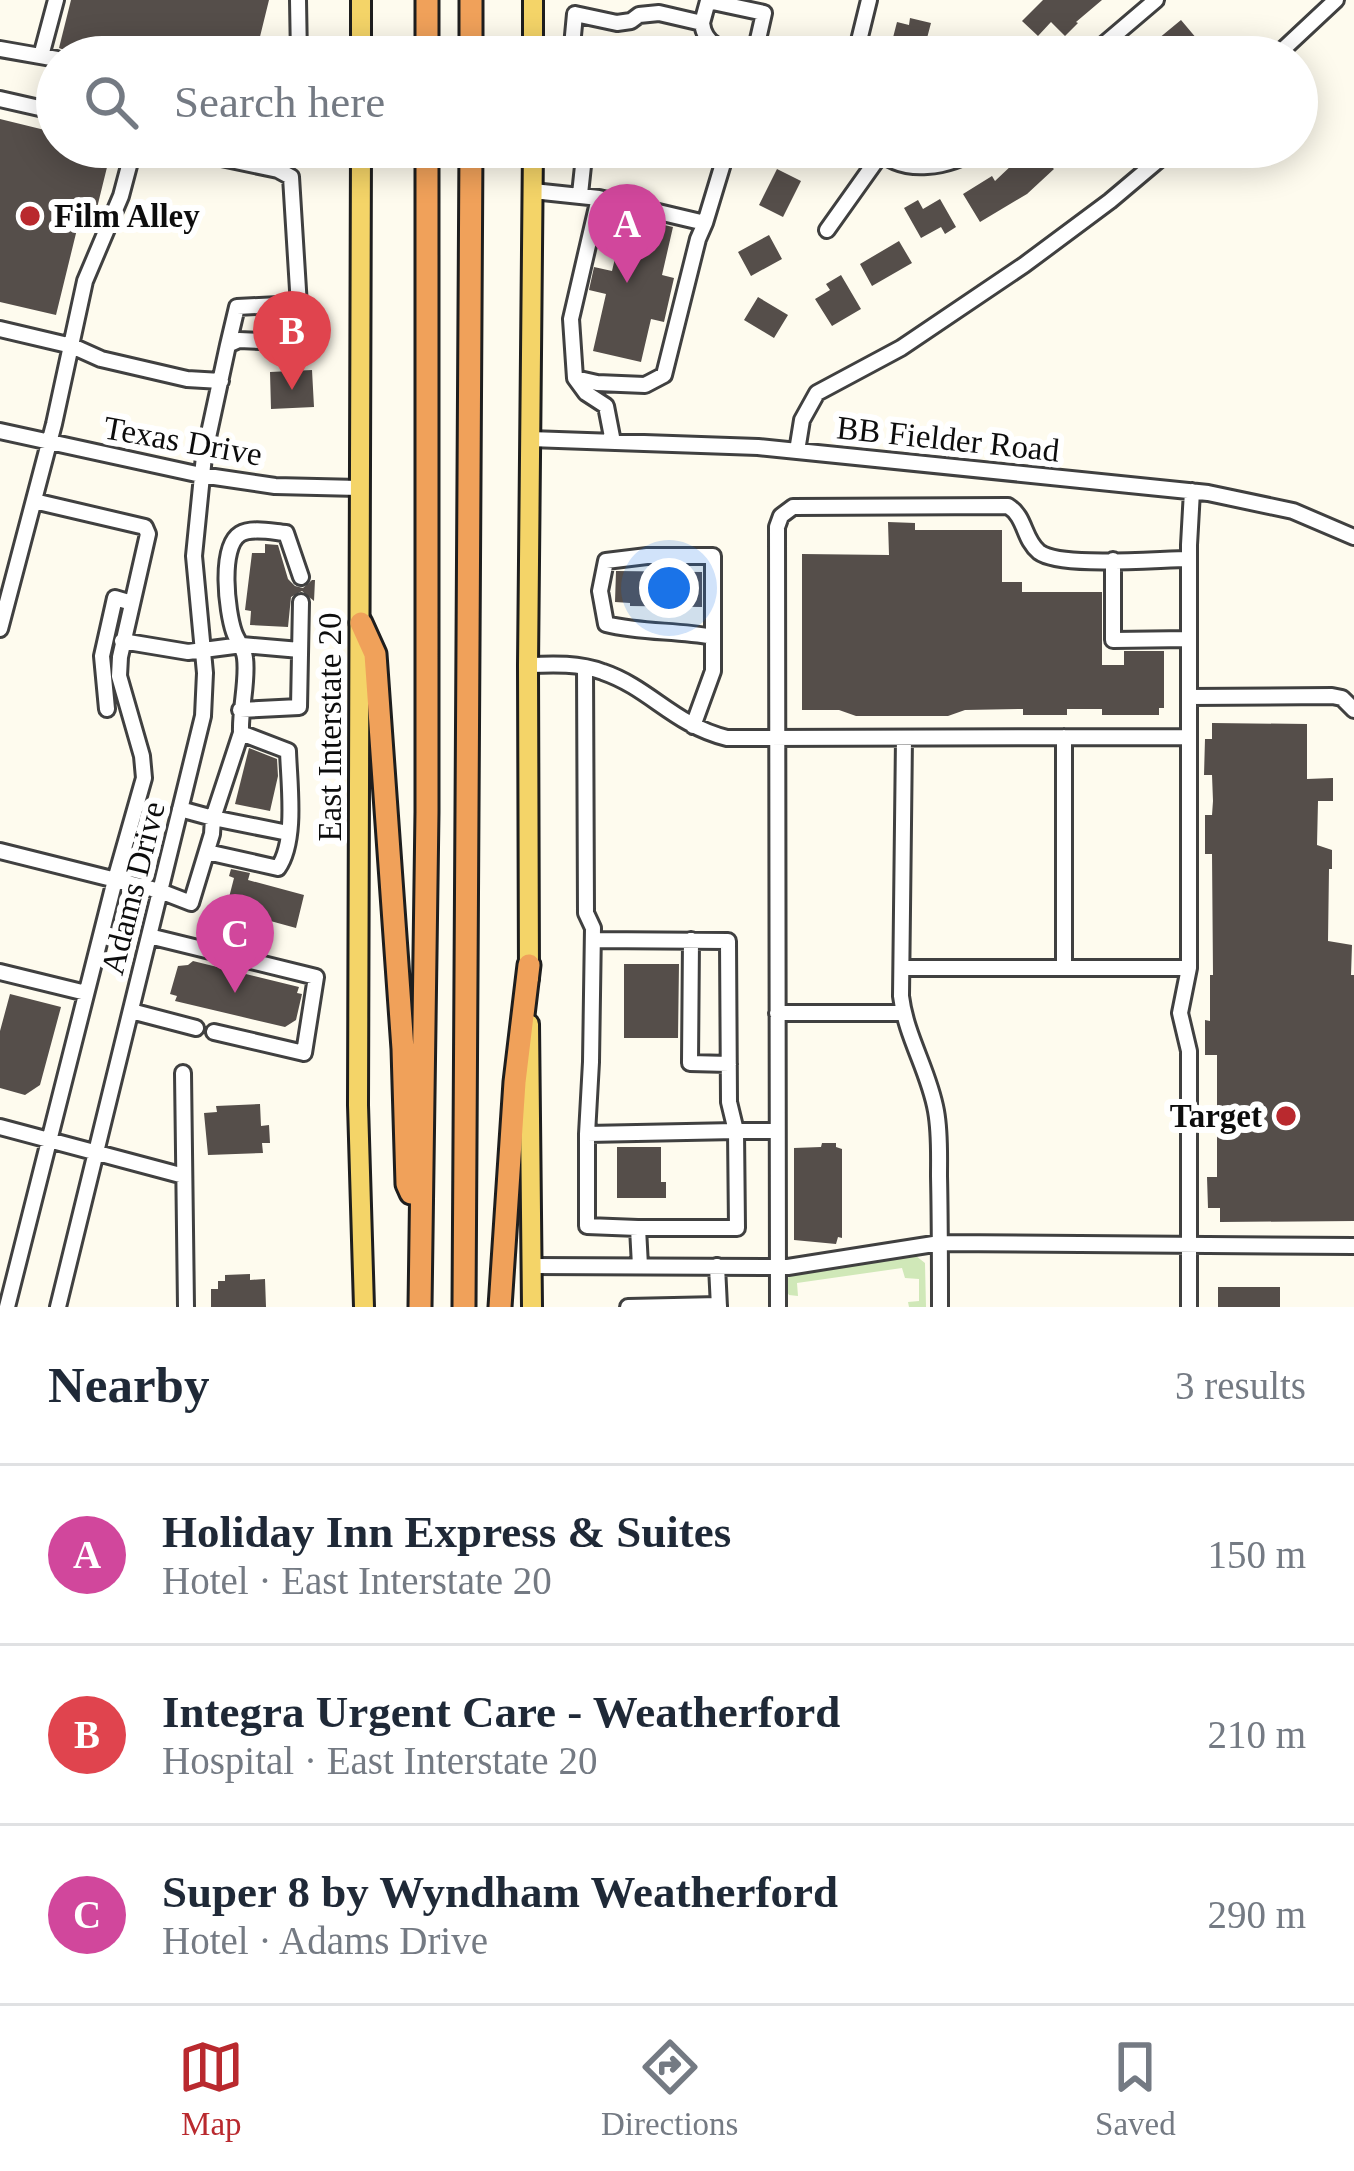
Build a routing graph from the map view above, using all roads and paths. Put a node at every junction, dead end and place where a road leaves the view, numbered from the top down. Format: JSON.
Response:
{"nodes":[{"id":1,"x":56,"y":0,"type":"edge"},
{"id":2,"x":298,"y":0,"type":"edge"},
{"id":3,"x":361,"y":0,"type":"edge"},
{"id":4,"x":427,"y":0,"type":"edge"},
{"id":5,"x":471,"y":0,"type":"edge"},
{"id":6,"x":533,"y":0,"type":"edge"},
{"id":7,"x":869,"y":0,"type":"edge"},
{"id":8,"x":1156,"y":0,"type":"edge"},
{"id":9,"x":1336,"y":0,"type":"edge"},
{"id":10,"x":703,"y":23,"type":"junction"},
{"id":11,"x":52,"y":36,"type":"edge"},
{"id":12,"x":299,"y":36,"type":"edge"},
{"id":13,"x":361,"y":36,"type":"edge"},
{"id":14,"x":427,"y":36,"type":"edge"},
{"id":15,"x":471,"y":36,"type":"edge"},
{"id":16,"x":533,"y":36,"type":"edge"},
{"id":17,"x":572,"y":36,"type":"edge"},
{"id":18,"x":705,"y":36,"type":"edge"},
{"id":19,"x":759,"y":36,"type":"edge"},
{"id":20,"x":861,"y":36,"type":"edge"},
{"id":21,"x":1114,"y":36,"type":"edge"},
{"id":22,"x":1297,"y":36,"type":"edge"},
{"id":23,"x":0,"y":49,"type":"edge"},
{"id":24,"x":36,"y":55,"type":"edge"},
{"id":25,"x":0,"y":99,"type":"edge"},
{"id":26,"x":36,"y":107,"type":"edge"},
{"id":27,"x":128,"y":168,"type":"edge"},
{"id":28,"x":269,"y":168,"type":"edge"},
{"id":29,"x":361,"y":168,"type":"edge"},
{"id":30,"x":427,"y":168,"type":"edge"},
{"id":31,"x":471,"y":168,"type":"edge"},
{"id":32,"x":533,"y":168,"type":"edge"},
{"id":33,"x":583,"y":168,"type":"edge"},
{"id":34,"x":722,"y":168,"type":"edge"},
{"id":35,"x":867,"y":168,"type":"edge"},
{"id":36,"x":1149,"y":168,"type":"edge"},
{"id":37,"x":533,"y":190,"type":"junction"},
{"id":38,"x":580,"y":194,"type":"junction"},
{"id":39,"x":599,"y":198,"type":"junction"},
{"id":40,"x":705,"y":223,"type":"junction"},
{"id":41,"x":827,"y":230,"type":"dead end"},
{"id":42,"x":299,"y":304,"type":"junction"},
{"id":43,"x":0,"y":329,"type":"edge"},
{"id":44,"x":228,"y":345,"type":"junction"},
{"id":45,"x":72,"y":346,"type":"junction"},
{"id":46,"x":575,"y":378,"type":"junction"},
{"id":47,"x":221,"y":381,"type":"junction"},
{"id":48,"x":0,"y":431,"type":"edge"},
{"id":49,"x":530,"y":439,"type":"junction"},
{"id":50,"x":49,"y":442,"type":"junction"},
{"id":51,"x":614,"y":442,"type":"junction"},
{"id":52,"x":797,"y":451,"type":"junction"},
{"id":53,"x":202,"y":475,"type":"junction"},
{"id":54,"x":359,"y":488,"type":"junction"},
{"id":55,"x":1192,"y":491,"type":"junction"},
{"id":56,"x":34,"y":501,"type":"junction"},
{"id":57,"x":1354,"y":537,"type":"edge"},
{"id":58,"x":1189,"y":559,"type":"junction"},
{"id":59,"x":1113,"y":560,"type":"junction"},
{"id":60,"x":301,"y":577,"type":"dead end"},
{"id":61,"x":132,"y":602,"type":"junction"},
{"id":62,"x":302,"y":602,"type":"dead end"},
{"id":63,"x":361,"y":623,"type":"junction"},
{"id":64,"x":0,"y":629,"type":"edge"},
{"id":65,"x":713,"y":637,"type":"junction"},
{"id":66,"x":1189,"y":639,"type":"junction"},
{"id":67,"x":122,"y":641,"type":"junction"},
{"id":68,"x":242,"y":645,"type":"junction"},
{"id":69,"x":203,"y":649,"type":"junction"},
{"id":70,"x":300,"y":650,"type":"junction"},
{"id":71,"x":528,"y":665,"type":"junction"},
{"id":72,"x":585,"y":667,"type":"junction"},
{"id":73,"x":1189,"y":697,"type":"junction"},
{"id":74,"x":107,"y":709,"type":"dead end"},
{"id":75,"x":240,"y":710,"type":"junction"},
{"id":76,"x":1354,"y":710,"type":"edge"},
{"id":77,"x":693,"y":726,"type":"junction"},
{"id":78,"x":242,"y":733,"type":"junction"},
{"id":79,"x":1064,"y":737,"type":"junction"},
{"id":80,"x":1189,"y":737,"type":"junction"},
{"id":81,"x":904,"y":738,"type":"junction"},
{"id":82,"x":777,"y":739,"type":"junction"},
{"id":83,"x":180,"y":809,"type":"junction"},
{"id":84,"x":213,"y":818,"type":"junction"},
{"id":85,"x":288,"y":833,"type":"junction"},
{"id":86,"x":0,"y":851,"type":"edge"},
{"id":87,"x":207,"y":852,"type":"junction"},
{"id":88,"x":115,"y":880,"type":"junction"},
{"id":89,"x":160,"y":891,"type":"junction"},
{"id":90,"x":149,"y":936,"type":"junction"},
{"id":91,"x":593,"y":940,"type":"junction"},
{"id":92,"x":691,"y":940,"type":"junction"},
{"id":93,"x":529,"y":965,"type":"junction"},
{"id":94,"x":902,"y":968,"type":"junction"},
{"id":95,"x":1064,"y":968,"type":"junction"},
{"id":96,"x":1189,"y":968,"type":"junction"},
{"id":97,"x":0,"y":972,"type":"edge"},
{"id":98,"x":86,"y":993,"type":"junction"},
{"id":99,"x":131,"y":1011,"type":"junction"},
{"id":100,"x":777,"y":1013,"type":"junction"},
{"id":101,"x":903,"y":1013,"type":"junction"},
{"id":102,"x":196,"y":1028,"type":"dead end"},
{"id":103,"x":214,"y":1032,"type":"dead end"},
{"id":104,"x":729,"y":1064,"type":"junction"},
{"id":105,"x":183,"y":1073,"type":"dead end"},
{"id":106,"x":0,"y":1127,"type":"edge"},
{"id":107,"x":736,"y":1131,"type":"junction"},
{"id":108,"x":777,"y":1132,"type":"junction"},
{"id":109,"x":587,"y":1134,"type":"junction"},
{"id":110,"x":49,"y":1139,"type":"junction"},
{"id":111,"x":96,"y":1153,"type":"junction"},
{"id":112,"x":184,"y":1177,"type":"junction"},
{"id":113,"x":420,"y":1221,"type":"junction"},
{"id":114,"x":638,"y":1228,"type":"junction"},
{"id":115,"x":940,"y":1243,"type":"junction"},
{"id":116,"x":1190,"y":1243,"type":"junction"},
{"id":117,"x":1354,"y":1246,"type":"edge"},
{"id":118,"x":532,"y":1266,"type":"junction"},
{"id":119,"x":640,"y":1266,"type":"junction"},
{"id":120,"x":717,"y":1266,"type":"junction"},
{"id":121,"x":777,"y":1267,"type":"junction"},
{"id":122,"x":6,"y":1297,"type":"edge"},
{"id":123,"x":719,"y":1306,"type":"edge"},
{"id":124,"x":58,"y":1307,"type":"edge"},
{"id":125,"x":186,"y":1307,"type":"edge"},
{"id":126,"x":364,"y":1307,"type":"edge"},
{"id":127,"x":420,"y":1307,"type":"edge"},
{"id":128,"x":464,"y":1307,"type":"edge"},
{"id":129,"x":500,"y":1307,"type":"edge"},
{"id":130,"x":532,"y":1307,"type":"edge"},
{"id":131,"x":628,"y":1307,"type":"edge"},
{"id":132,"x":778,"y":1307,"type":"edge"},
{"id":133,"x":940,"y":1307,"type":"edge"},
{"id":134,"x":1190,"y":1307,"type":"edge"}],
"edges":[{"from":1,"to":11,"type":"street"},
{"from":2,"to":12,"type":"street"},
{"from":3,"to":13,"type":"main road"},
{"from":4,"to":14,"type":"highway"},
{"from":5,"to":15,"type":"highway"},
{"from":6,"to":16,"type":"main road"},
{"from":7,"to":20,"type":"street"},
{"from":8,"to":21,"type":"street"},
{"from":9,"to":22,"type":"street"},
{"from":10,"to":17,"type":"street"},
{"from":10,"to":18,"type":"street"},
{"from":10,"to":19,"type":"street"},
{"from":23,"to":24,"type":"street"},
{"from":25,"to":26,"type":"street"},
{"from":27,"to":45,"type":"street"},
{"from":28,"to":42,"type":"street"},
{"from":29,"to":54,"type":"main road","name":"East Interstate 20"},
{"from":30,"to":113,"type":"highway"},
{"from":31,"to":128,"type":"highway"},
{"from":32,"to":37,"type":"main road"},
{"from":33,"to":38,"type":"street"},
{"from":34,"to":40,"type":"street"},
{"from":35,"to":41,"type":"street"},
{"from":36,"to":52,"type":"street"},
{"from":37,"to":38,"type":"street"},
{"from":37,"to":49,"type":"main road"},
{"from":38,"to":39,"type":"street"},
{"from":39,"to":40,"type":"street"},
{"from":39,"to":46,"type":"street"},
{"from":40,"to":46,"type":"street"},
{"from":42,"to":44,"type":"street"},
{"from":42,"to":44,"type":"street"},
{"from":43,"to":45,"type":"street"},
{"from":44,"to":47,"type":"street","name":"Adams Drive"},
{"from":45,"to":47,"type":"street"},
{"from":45,"to":50,"type":"street"},
{"from":46,"to":51,"type":"street"},
{"from":47,"to":53,"type":"street","name":"Adams Drive"},
{"from":48,"to":50,"type":"street","name":"Texas Drive"},
{"from":49,"to":51,"type":"street","name":"BB Fielder Road"},
{"from":49,"to":71,"type":"main road"},
{"from":50,"to":53,"type":"street","name":"Texas Drive"},
{"from":50,"to":56,"type":"street"},
{"from":51,"to":52,"type":"street","name":"BB Fielder Road"},
{"from":52,"to":55,"type":"street","name":"BB Fielder Road"},
{"from":53,"to":54,"type":"street","name":"Texas Drive"},
{"from":53,"to":69,"type":"street","name":"Adams Drive"},
{"from":54,"to":63,"type":"main road","name":"East Interstate 20"},
{"from":55,"to":57,"type":"street","name":"BB Fielder Road"},
{"from":55,"to":58,"type":"street"},
{"from":56,"to":61,"type":"street"},
{"from":56,"to":64,"type":"street"},
{"from":58,"to":59,"type":"street"},
{"from":58,"to":66,"type":"street"},
{"from":59,"to":66,"type":"street"},
{"from":59,"to":82,"type":"street"},
{"from":60,"to":68,"type":"street"},
{"from":61,"to":67,"type":"street"},
{"from":61,"to":74,"type":"street"},
{"from":62,"to":70,"type":"street"},
{"from":63,"to":113,"type":"highway"},
{"from":63,"to":126,"type":"main road","name":"East Interstate 20"},
{"from":65,"to":65,"type":"street"},
{"from":65,"to":77,"type":"street"},
{"from":66,"to":73,"type":"street"},
{"from":67,"to":69,"type":"street"},
{"from":67,"to":88,"type":"street"},
{"from":68,"to":69,"type":"street"},
{"from":68,"to":70,"type":"street"},
{"from":68,"to":75,"type":"street"},
{"from":69,"to":83,"type":"street","name":"Adams Drive"},
{"from":70,"to":75,"type":"street"},
{"from":71,"to":72,"type":"street"},
{"from":71,"to":93,"type":"main road"},
{"from":72,"to":77,"type":"street"},
{"from":72,"to":91,"type":"street"},
{"from":73,"to":76,"type":"street"},
{"from":73,"to":80,"type":"street"},
{"from":75,"to":78,"type":"street"},
{"from":77,"to":82,"type":"street"},
{"from":78,"to":84,"type":"street"},
{"from":78,"to":85,"type":"street"},
{"from":79,"to":80,"type":"street"},
{"from":79,"to":81,"type":"street"},
{"from":79,"to":95,"type":"street"},
{"from":80,"to":96,"type":"street"},
{"from":81,"to":82,"type":"street"},
{"from":81,"to":94,"type":"street"},
{"from":82,"to":100,"type":"street"},
{"from":83,"to":84,"type":"street"},
{"from":83,"to":89,"type":"street","name":"Adams Drive"},
{"from":84,"to":85,"type":"street"},
{"from":84,"to":87,"type":"street"},
{"from":85,"to":87,"type":"street"},
{"from":86,"to":88,"type":"street"},
{"from":87,"to":89,"type":"street"},
{"from":88,"to":89,"type":"street"},
{"from":88,"to":98,"type":"street"},
{"from":89,"to":90,"type":"street","name":"Adams Drive"},
{"from":90,"to":99,"type":"street","name":"Adams Drive"},
{"from":90,"to":103,"type":"street"},
{"from":91,"to":92,"type":"street"},
{"from":91,"to":109,"type":"street"},
{"from":92,"to":104,"type":"street"},
{"from":92,"to":104,"type":"street"},
{"from":93,"to":118,"type":"main road"},
{"from":93,"to":129,"type":"highway"},
{"from":94,"to":95,"type":"street"},
{"from":94,"to":101,"type":"street"},
{"from":95,"to":96,"type":"street"},
{"from":96,"to":116,"type":"street"},
{"from":97,"to":98,"type":"street"},
{"from":98,"to":110,"type":"street"},
{"from":99,"to":102,"type":"street"},
{"from":99,"to":111,"type":"street","name":"Adams Drive"},
{"from":100,"to":101,"type":"street"},
{"from":100,"to":108,"type":"street"},
{"from":101,"to":115,"type":"street"},
{"from":104,"to":107,"type":"street"},
{"from":105,"to":112,"type":"street"},
{"from":106,"to":110,"type":"street"},
{"from":107,"to":108,"type":"street"},
{"from":107,"to":109,"type":"street"},
{"from":107,"to":114,"type":"street"},
{"from":108,"to":121,"type":"street"},
{"from":109,"to":114,"type":"street"},
{"from":110,"to":111,"type":"street"},
{"from":110,"to":122,"type":"street"},
{"from":111,"to":112,"type":"street"},
{"from":111,"to":124,"type":"street","name":"Adams Drive"},
{"from":112,"to":125,"type":"street"},
{"from":113,"to":127,"type":"highway"},
{"from":114,"to":119,"type":"street"},
{"from":115,"to":116,"type":"street"},
{"from":115,"to":121,"type":"street"},
{"from":115,"to":133,"type":"street"},
{"from":116,"to":117,"type":"street"},
{"from":116,"to":134,"type":"street"},
{"from":118,"to":119,"type":"street"},
{"from":118,"to":130,"type":"main road"},
{"from":119,"to":120,"type":"street"},
{"from":120,"to":121,"type":"street"},
{"from":120,"to":123,"type":"street"},
{"from":121,"to":132,"type":"street"},
{"from":123,"to":131,"type":"street"}]}
